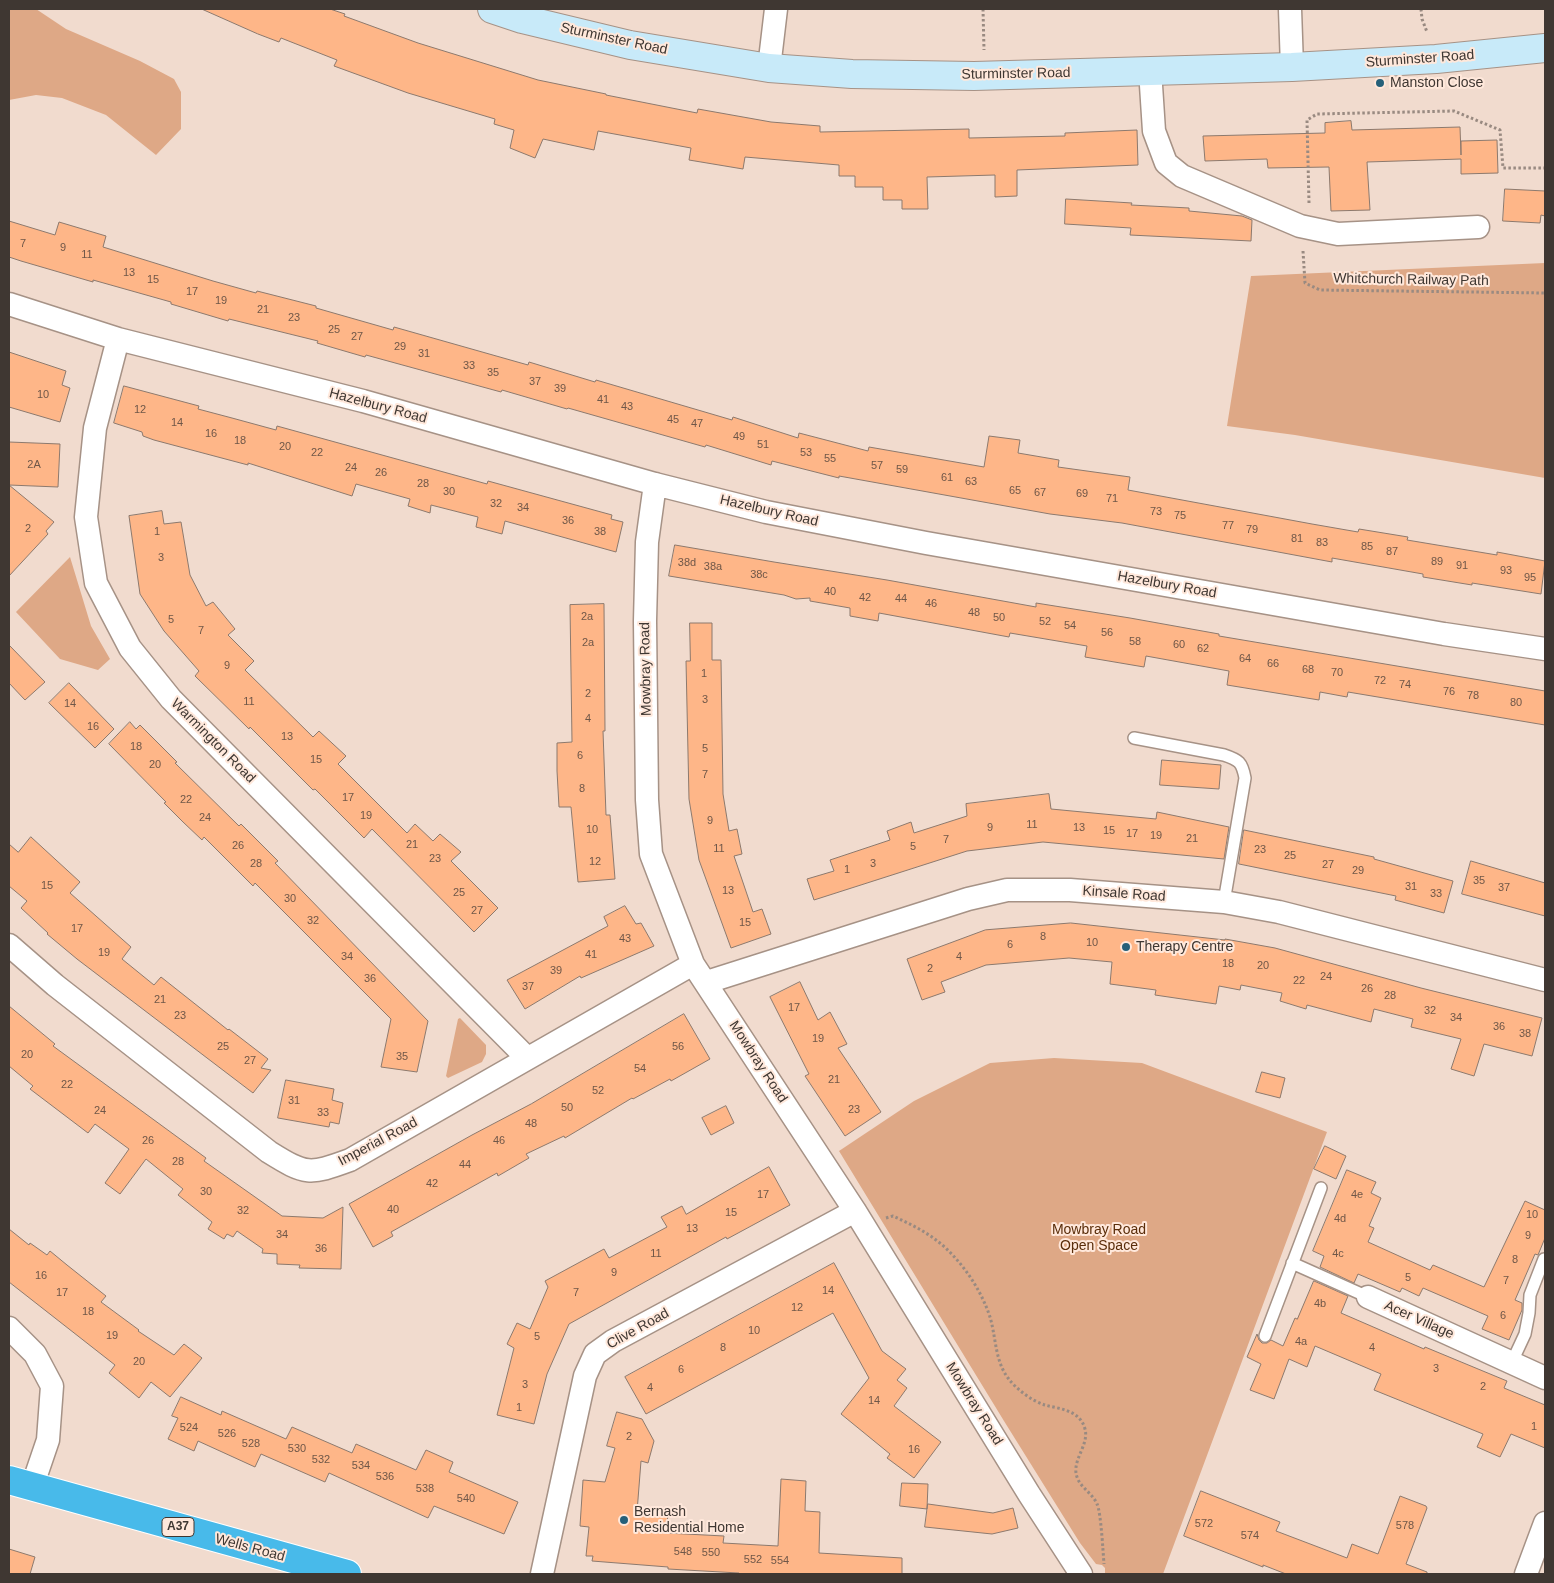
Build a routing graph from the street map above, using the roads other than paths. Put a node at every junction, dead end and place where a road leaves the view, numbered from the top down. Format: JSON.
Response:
{"nodes":[{"id":1,"x":492,"y":9,"type":"edge"},
{"id":2,"x":776,"y":9,"type":"edge"},
{"id":3,"x":1290,"y":9,"type":"edge"},
{"id":4,"x":1545,"y":48,"type":"edge"},
{"id":5,"x":1292,"y":67,"type":"junction"},
{"id":6,"x":769,"y":68,"type":"junction"},
{"id":7,"x":1150,"y":70,"type":"junction"},
{"id":8,"x":1478,"y":228,"type":"dead end"},
{"id":9,"x":9,"y":304,"type":"edge"},
{"id":10,"x":118,"y":339,"type":"junction"},
{"id":11,"x":655,"y":484,"type":"junction"},
{"id":12,"x":1545,"y":649,"type":"edge"},
{"id":13,"x":1134,"y":738,"type":"dead end"},
{"id":14,"x":1224,"y":902,"type":"junction"},
{"id":15,"x":9,"y":945,"type":"edge"},
{"id":16,"x":693,"y":964,"type":"junction"},
{"id":17,"x":1545,"y":980,"type":"edge"},
{"id":18,"x":707,"y":982,"type":"junction"},
{"id":19,"x":527,"y":1058,"type":"junction"},
{"id":20,"x":1321,"y":1188,"type":"dead end"},
{"id":21,"x":860,"y":1218,"type":"junction"},
{"id":22,"x":1544,"y":1259,"type":"edge"},
{"id":23,"x":1292,"y":1263,"type":"junction"},
{"id":24,"x":1368,"y":1297,"type":"joint"},
{"id":25,"x":9,"y":1328,"type":"edge"},
{"id":26,"x":1265,"y":1336,"type":"dead end"},
{"id":27,"x":1512,"y":1362,"type":"junction"},
{"id":28,"x":1545,"y":1378,"type":"edge"},
{"id":29,"x":21,"y":1484,"type":"edge"},
{"id":30,"x":1545,"y":1522,"type":"edge"},
{"id":31,"x":347,"y":1574,"type":"edge"},
{"id":32,"x":542,"y":1574,"type":"edge"},
{"id":33,"x":1081,"y":1574,"type":"edge"},
{"id":34,"x":1526,"y":1574,"type":"edge"}],
"edges":[{"from":1,"to":6,"type":"street","name":"Sturminster Road"},
{"from":2,"to":6,"type":"street"},
{"from":3,"to":5,"type":"street"},
{"from":4,"to":5,"type":"street","name":"Sturminster Road"},
{"from":5,"to":7,"type":"street","name":"Sturminster Road"},
{"from":6,"to":7,"type":"street","name":"Sturminster Road"},
{"from":7,"to":8,"type":"street"},
{"from":9,"to":10,"type":"street","name":"Hazelbury Road"},
{"from":10,"to":11,"type":"street","name":"Hazelbury Road"},
{"from":10,"to":19,"type":"street","name":"Warmington Road"},
{"from":11,"to":12,"type":"street","name":"Hazelbury Road"},
{"from":11,"to":16,"type":"street","name":"Mowbray Road"},
{"from":13,"to":14,"type":"lane"},
{"from":14,"to":17,"type":"street","name":"Kinsale Road"},
{"from":14,"to":18,"type":"street","name":"Kinsale Road"},
{"from":15,"to":19,"type":"street","name":"Imperial Road"},
{"from":16,"to":18,"type":"street","name":"Mowbray Road"},
{"from":16,"to":19,"type":"street","name":"Imperial Road"},
{"from":18,"to":21,"type":"street","name":"Mowbray Road"},
{"from":20,"to":23,"type":"lane"},
{"from":21,"to":32,"type":"street","name":"Clive Road"},
{"from":21,"to":33,"type":"street","name":"Mowbray Road"},
{"from":22,"to":27,"type":"lane"},
{"from":23,"to":24,"type":"lane","name":"Acer Village"},
{"from":23,"to":26,"type":"lane"},
{"from":24,"to":27,"type":"street","name":"Acer Village"},
{"from":25,"to":29,"type":"street"},
{"from":27,"to":28,"type":"street","name":"Acer Village"},
{"from":29,"to":31,"type":"highway","name":"Wells Road","number":"A37"},
{"from":30,"to":34,"type":"street"}]}
